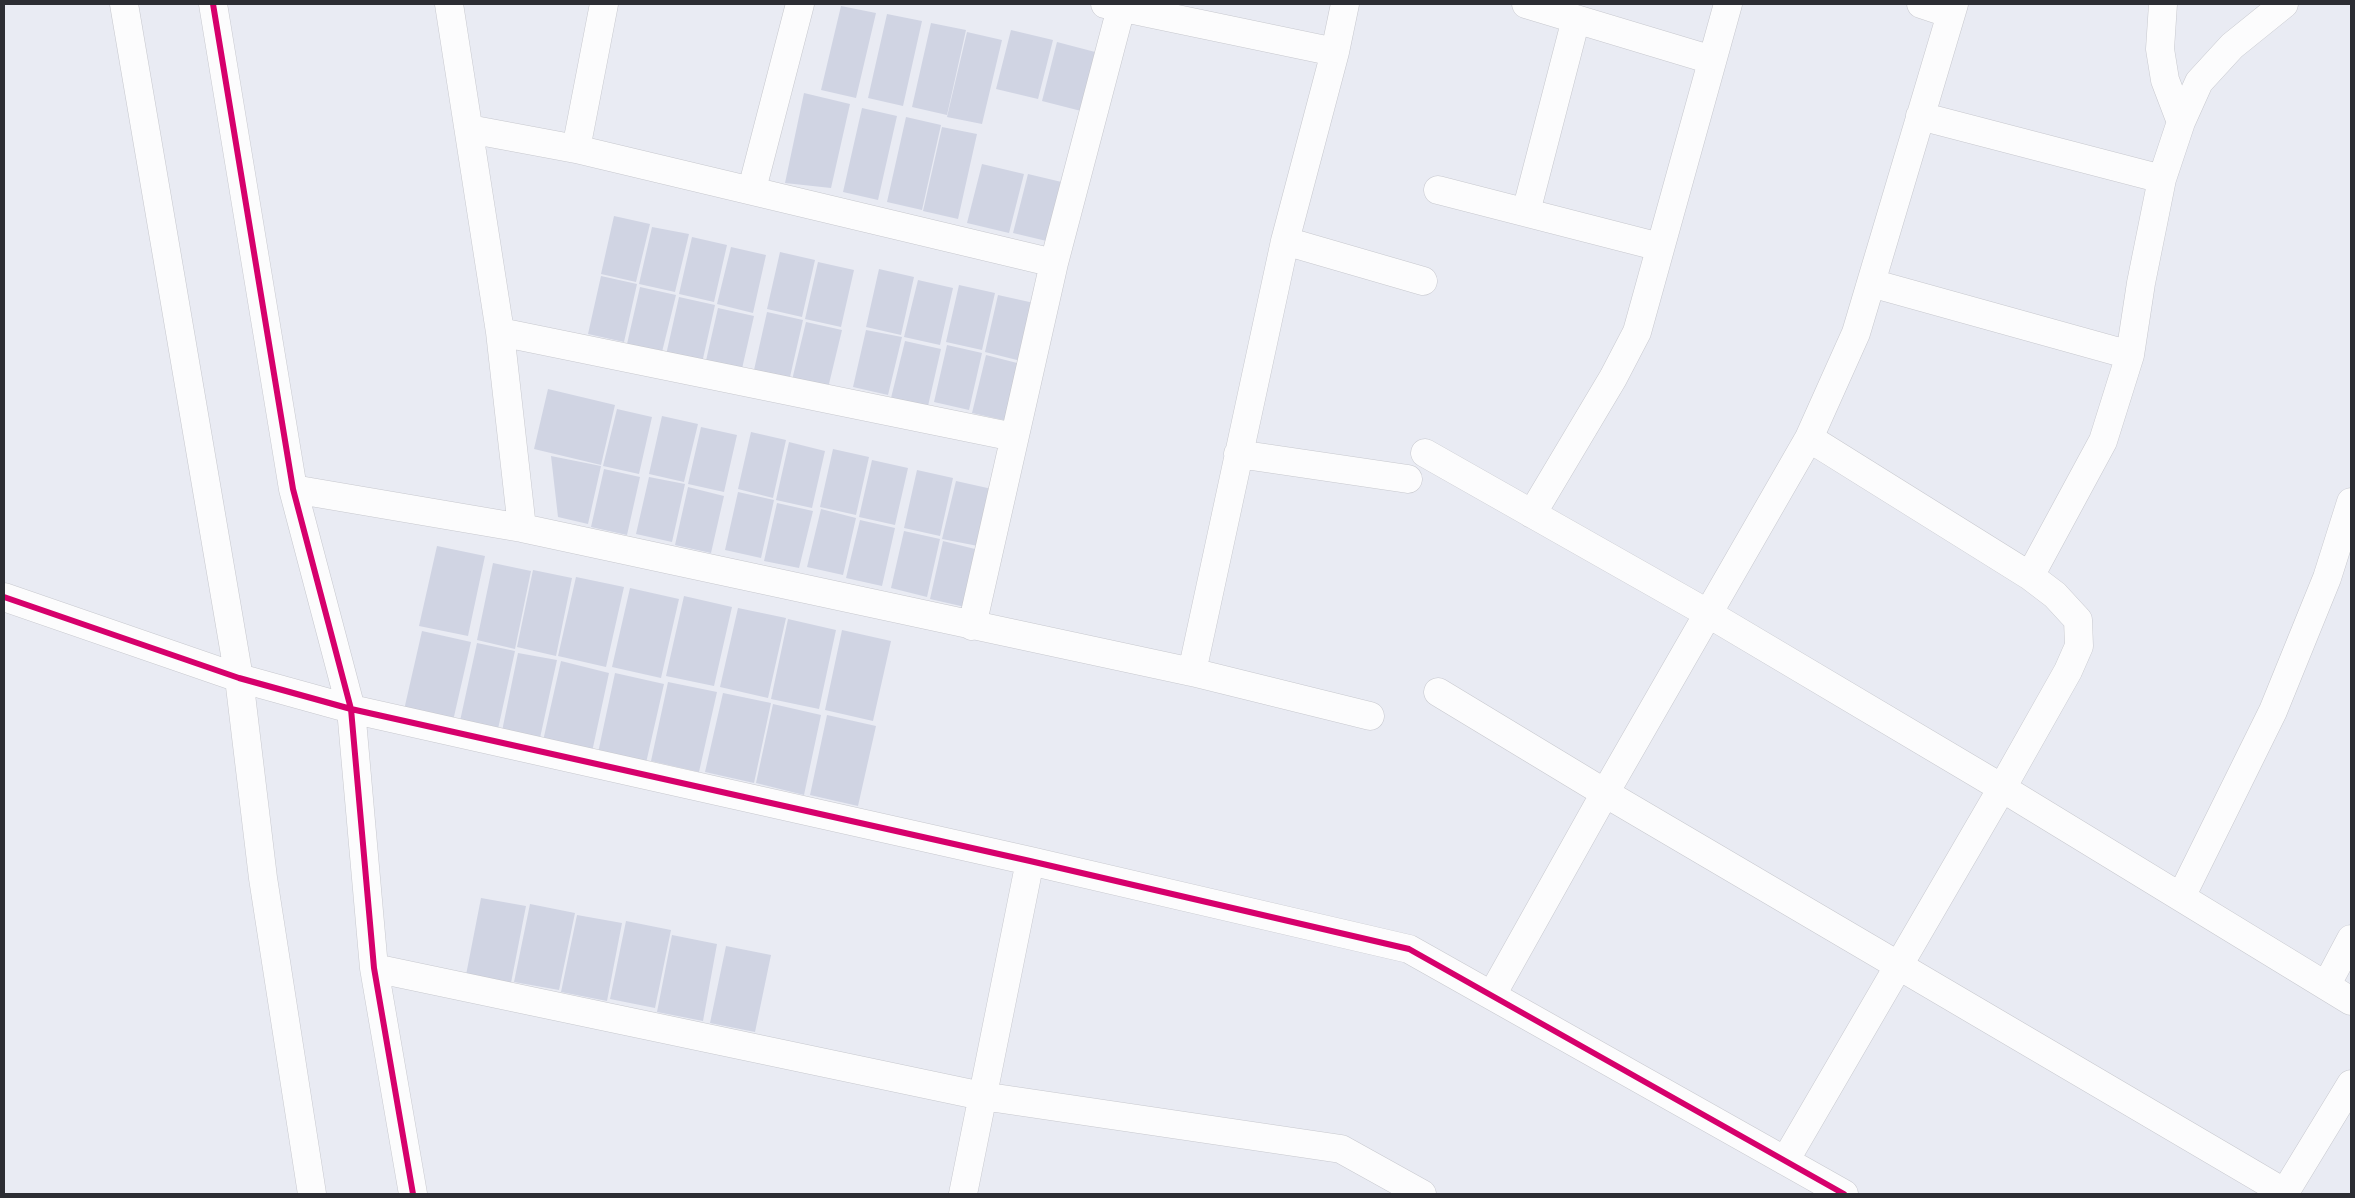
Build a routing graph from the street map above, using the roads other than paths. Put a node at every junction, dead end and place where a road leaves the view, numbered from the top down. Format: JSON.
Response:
{"nodes":[{"id":1,"x":124,"y":4,"type":"edge"},
{"id":2,"x":213,"y":4,"type":"edge"},
{"id":3,"x":449,"y":4,"type":"edge"},
{"id":4,"x":604,"y":4,"type":"edge"},
{"id":5,"x":800,"y":4,"type":"edge"},
{"id":6,"x":1345,"y":4,"type":"edge"},
{"id":7,"x":1728,"y":4,"type":"edge"},
{"id":8,"x":1921,"y":4,"type":"edge"},
{"id":9,"x":2163,"y":4,"type":"edge"},
{"id":10,"x":2284,"y":4,"type":"edge"},
{"id":11,"x":1537,"y":5,"type":"edge"},
{"id":12,"x":1113,"y":6,"type":"edge"},
{"id":13,"x":1952,"y":9,"type":"edge"},
{"id":14,"x":1576,"y":19,"type":"junction"},
{"id":15,"x":1334,"y":52,"type":"junction"},
{"id":16,"x":1712,"y":60,"type":"junction"},
{"id":17,"x":1920,"y":116,"type":"junction"},
{"id":18,"x":2181,"y":122,"type":"junction"},
{"id":19,"x":469,"y":129,"type":"junction"},
{"id":20,"x":576,"y":148,"type":"junction"},
{"id":21,"x":2162,"y":179,"type":"junction"},
{"id":22,"x":752,"y":189,"type":"junction"},
{"id":23,"x":1438,"y":190,"type":"dead end"},
{"id":24,"x":1526,"y":212,"type":"junction"},
{"id":25,"x":1285,"y":241,"type":"junction"},
{"id":26,"x":1660,"y":247,"type":"junction"},
{"id":27,"x":1054,"y":263,"type":"junction"},
{"id":28,"x":1423,"y":281,"type":"dead end"},
{"id":29,"x":1870,"y":283,"type":"junction"},
{"id":30,"x":500,"y":332,"type":"junction"},
{"id":31,"x":2130,"y":355,"type":"junction"},
{"id":32,"x":1014,"y":438,"type":"junction"},
{"id":33,"x":1809,"y":438,"type":"junction"},
{"id":34,"x":1425,"y":453,"type":"dead end"},
{"id":35,"x":1238,"y":454,"type":"junction"},
{"id":36,"x":1408,"y":479,"type":"dead end"},
{"id":37,"x":293,"y":489,"type":"junction"},
{"id":38,"x":2351,"y":502,"type":"edge"},
{"id":39,"x":1532,"y":514,"type":"junction"},
{"id":40,"x":522,"y":528,"type":"junction"},
{"id":41,"x":2030,"y":576,"type":"junction"},
{"id":42,"x":4,"y":597,"type":"edge"},
{"id":43,"x":1709,"y":614,"type":"junction"},
{"id":44,"x":972,"y":626,"type":"junction"},
{"id":45,"x":1192,"y":672,"type":"junction"},
{"id":46,"x":249,"y":681,"type":"junction"},
{"id":47,"x":1438,"y":692,"type":"dead end"},
{"id":48,"x":351,"y":709,"type":"junction"},
{"id":49,"x":1370,"y":716,"type":"dead end"},
{"id":50,"x":2002,"y":788,"type":"junction"},
{"id":51,"x":1604,"y":793,"type":"junction"},
{"id":52,"x":1030,"y":861,"type":"junction"},
{"id":53,"x":2181,"y":897,"type":"junction"},
{"id":54,"x":2351,"y":939,"type":"edge"},
{"id":55,"x":1898,"y":965,"type":"junction"},
{"id":56,"x":374,"y":968,"type":"junction"},
{"id":57,"x":2326,"y":986,"type":"junction"},
{"id":58,"x":1492,"y":995,"type":"junction"},
{"id":59,"x":2351,"y":1001,"type":"edge"},
{"id":60,"x":2351,"y":1084,"type":"edge"},
{"id":61,"x":982,"y":1096,"type":"junction"},
{"id":62,"x":1785,"y":1161,"type":"junction"},
{"id":63,"x":312,"y":1194,"type":"edge"},
{"id":64,"x":413,"y":1194,"type":"edge"},
{"id":65,"x":962,"y":1194,"type":"edge"},
{"id":66,"x":1422,"y":1194,"type":"edge"},
{"id":67,"x":1844,"y":1194,"type":"edge"},
{"id":68,"x":2285,"y":1194,"type":"edge"}],
"edges":[{"from":1,"to":46,"type":"street"},
{"from":2,"to":37,"type":"street"},
{"from":3,"to":19,"type":"street"},
{"from":4,"to":20,"type":"street"},
{"from":5,"to":22,"type":"street"},
{"from":6,"to":15,"type":"street"},
{"from":7,"to":16,"type":"street"},
{"from":8,"to":13,"type":"street"},
{"from":9,"to":18,"type":"street"},
{"from":10,"to":18,"type":"street"},
{"from":11,"to":14,"type":"street"},
{"from":12,"to":15,"type":"street"},
{"from":12,"to":27,"type":"street"},
{"from":13,"to":17,"type":"street"},
{"from":14,"to":16,"type":"street"},
{"from":14,"to":24,"type":"street"},
{"from":15,"to":25,"type":"street"},
{"from":16,"to":26,"type":"street"},
{"from":17,"to":21,"type":"street"},
{"from":17,"to":29,"type":"street"},
{"from":18,"to":21,"type":"street"},
{"from":19,"to":20,"type":"street"},
{"from":19,"to":30,"type":"street"},
{"from":20,"to":22,"type":"street"},
{"from":21,"to":31,"type":"street"},
{"from":22,"to":27,"type":"street"},
{"from":23,"to":24,"type":"street"},
{"from":24,"to":26,"type":"street"},
{"from":25,"to":28,"type":"street"},
{"from":25,"to":35,"type":"street"},
{"from":26,"to":39,"type":"street"},
{"from":27,"to":32,"type":"street"},
{"from":29,"to":31,"type":"street"},
{"from":29,"to":33,"type":"street"},
{"from":30,"to":32,"type":"street"},
{"from":30,"to":40,"type":"street"},
{"from":31,"to":41,"type":"street"},
{"from":32,"to":44,"type":"street"},
{"from":33,"to":41,"type":"street"},
{"from":33,"to":43,"type":"street"},
{"from":34,"to":39,"type":"street"},
{"from":35,"to":36,"type":"street"},
{"from":35,"to":45,"type":"street"},
{"from":37,"to":40,"type":"street"},
{"from":37,"to":48,"type":"street"},
{"from":38,"to":53,"type":"street"},
{"from":39,"to":43,"type":"street"},
{"from":40,"to":44,"type":"street"},
{"from":41,"to":50,"type":"street"},
{"from":42,"to":46,"type":"street"},
{"from":43,"to":50,"type":"street"},
{"from":43,"to":51,"type":"street"},
{"from":44,"to":45,"type":"street"},
{"from":45,"to":49,"type":"street"},
{"from":46,"to":48,"type":"street"},
{"from":46,"to":63,"type":"street"},
{"from":47,"to":51,"type":"street"},
{"from":48,"to":52,"type":"street"},
{"from":48,"to":56,"type":"street"},
{"from":50,"to":53,"type":"street"},
{"from":50,"to":55,"type":"street"},
{"from":51,"to":55,"type":"street"},
{"from":51,"to":58,"type":"street"},
{"from":52,"to":58,"type":"street"},
{"from":52,"to":61,"type":"street"},
{"from":53,"to":57,"type":"street"},
{"from":54,"to":57,"type":"street"},
{"from":55,"to":62,"type":"street"},
{"from":55,"to":68,"type":"street"},
{"from":56,"to":61,"type":"street"},
{"from":56,"to":64,"type":"street"},
{"from":57,"to":59,"type":"street"},
{"from":58,"to":62,"type":"street"},
{"from":60,"to":68,"type":"street"},
{"from":61,"to":65,"type":"street"},
{"from":61,"to":66,"type":"street"},
{"from":62,"to":67,"type":"street"}]}
